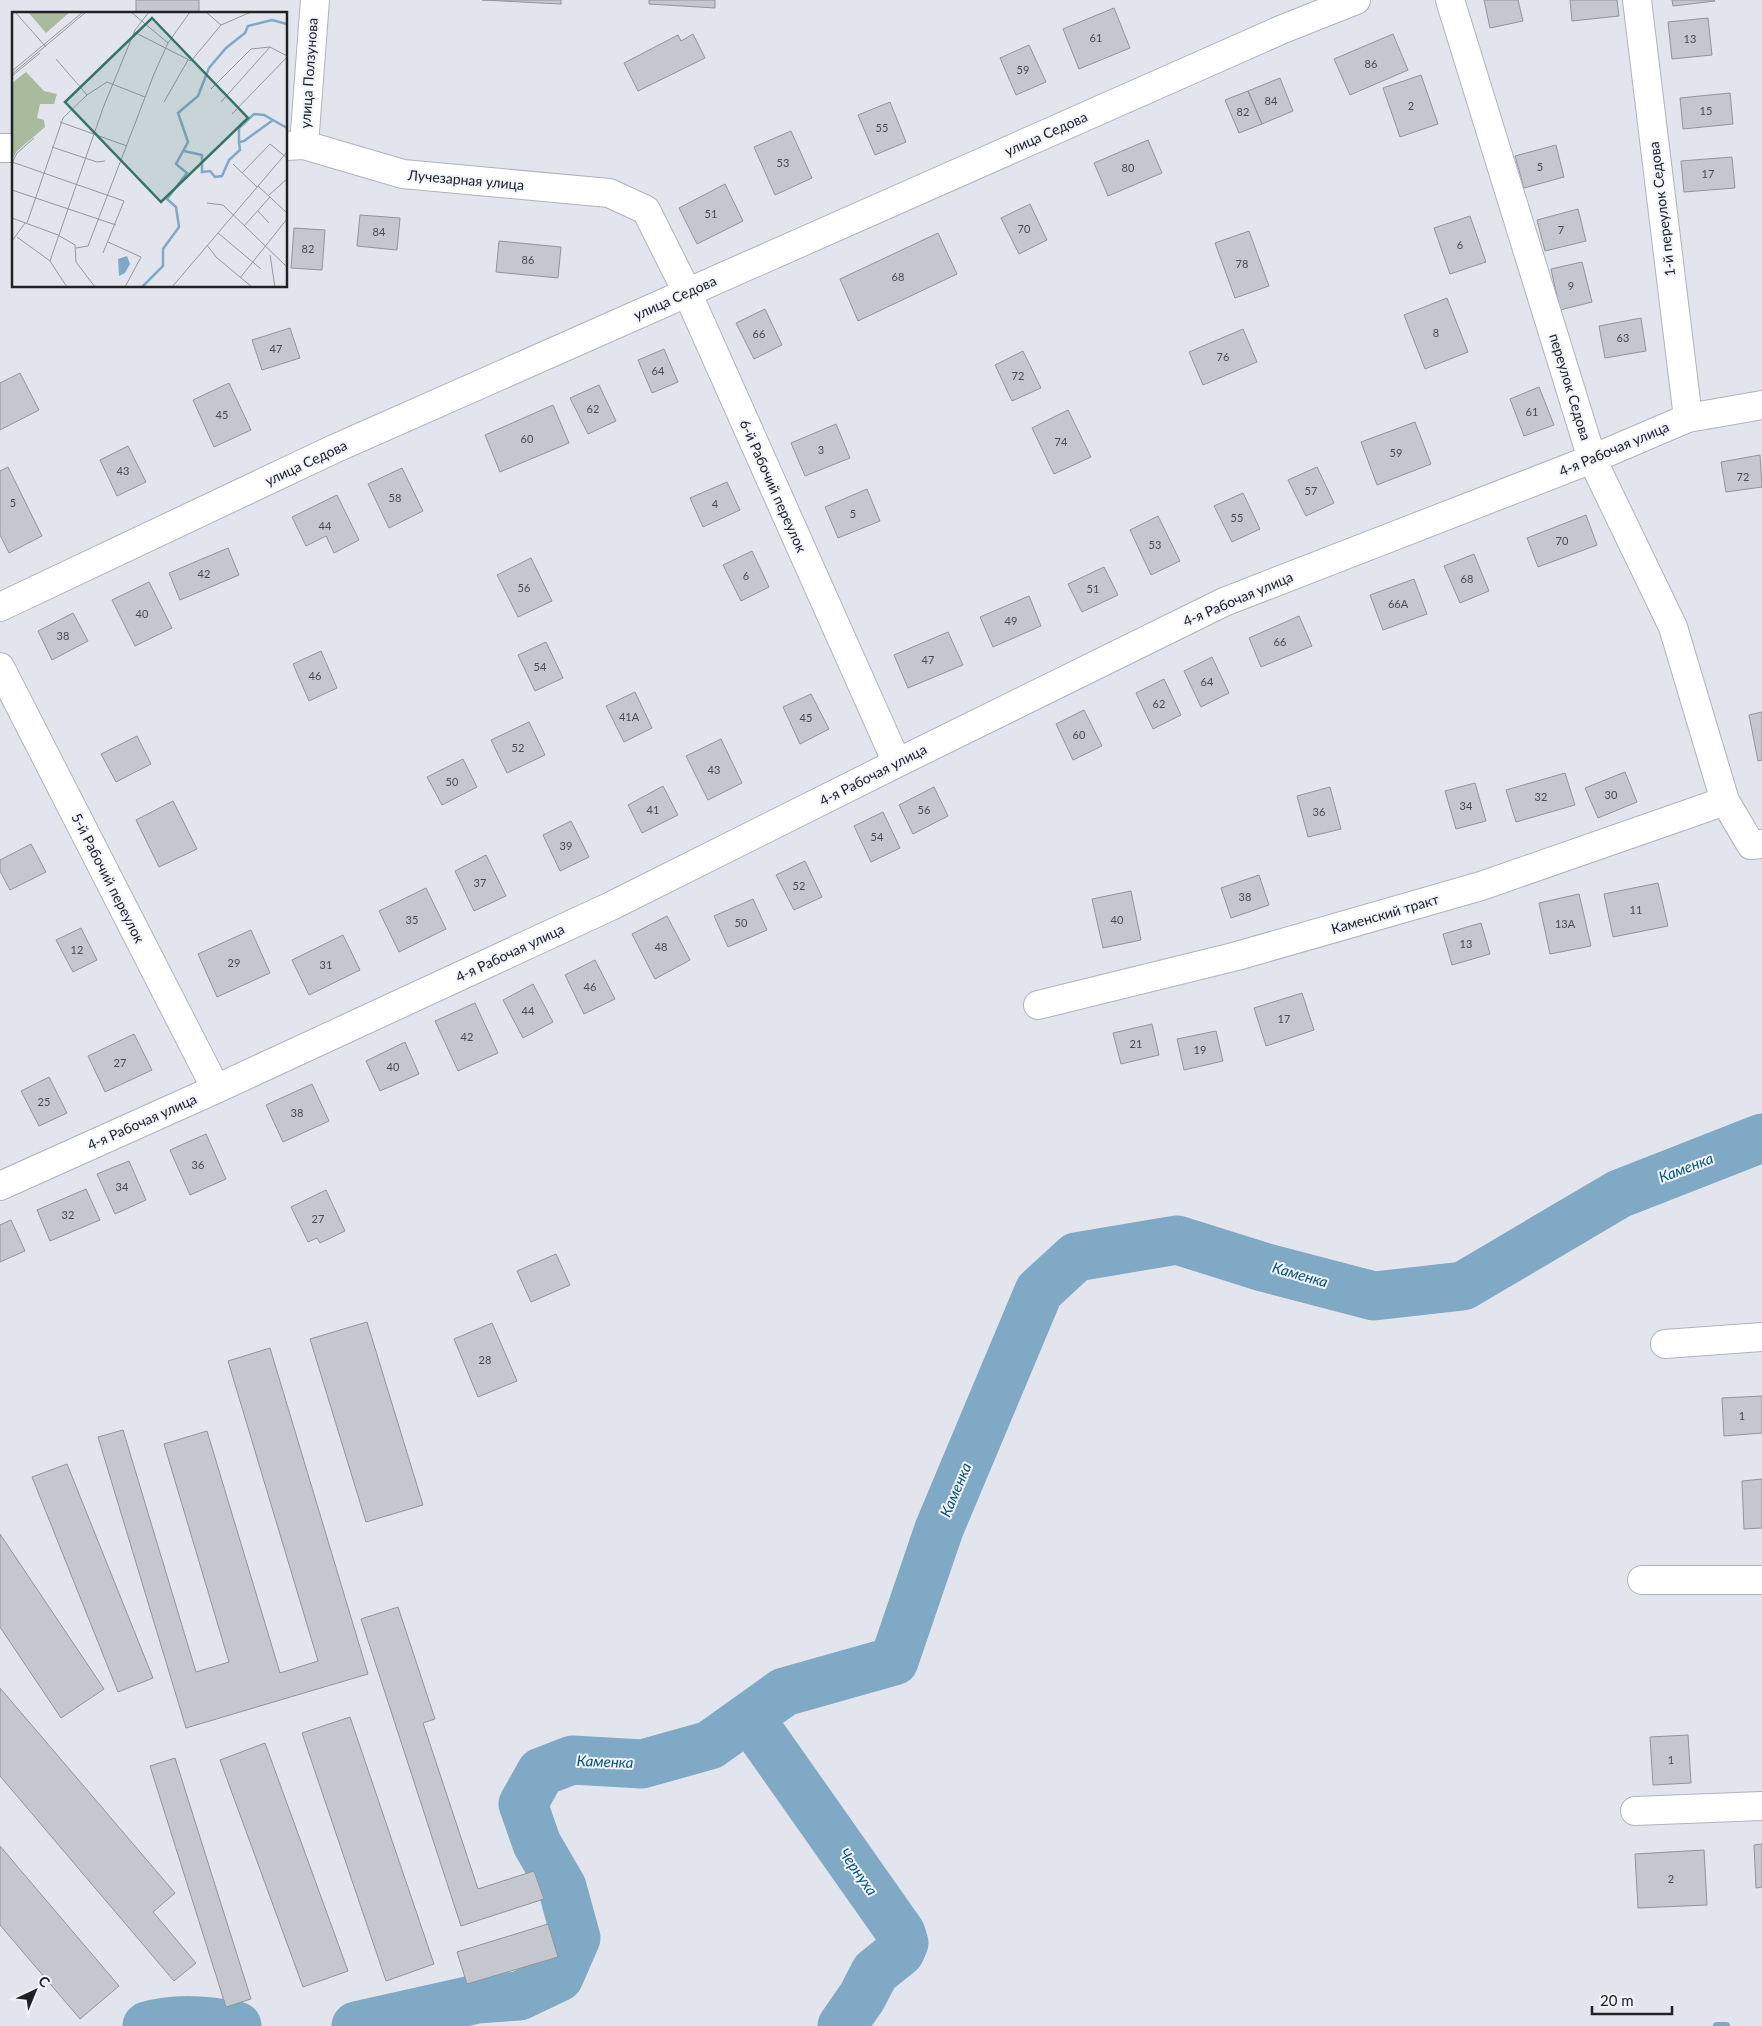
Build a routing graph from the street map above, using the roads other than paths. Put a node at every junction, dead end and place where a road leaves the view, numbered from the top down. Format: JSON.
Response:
{"nodes":[{"id":1,"x":315,"y":0,"type":"edge"},
{"id":2,"x":1356,"y":0,"type":"edge"},
{"id":3,"x":1450,"y":0,"type":"edge"},
{"id":4,"x":1637,"y":0,"type":"edge"},
{"id":5,"x":295,"y":145,"type":"edge"},
{"id":6,"x":646,"y":210,"type":"joint"},
{"id":7,"x":687,"y":292,"type":"junction"},
{"id":8,"x":1762,"y":405,"type":"edge"},
{"id":9,"x":1688,"y":418,"type":"junction"},
{"id":10,"x":1592,"y":459,"type":"junction"},
{"id":11,"x":0,"y":606,"type":"edge"},
{"id":12,"x":0,"y":667,"type":"edge"},
{"id":13,"x":896,"y":763,"type":"junction"},
{"id":14,"x":1725,"y":801,"type":"junction"},
{"id":15,"x":1757,"y":844,"type":"edge"},
{"id":16,"x":1038,"y":1005,"type":"dead end"},
{"id":17,"x":216,"y":1089,"type":"junction"},
{"id":18,"x":0,"y":1186,"type":"edge"},
{"id":19,"x":1762,"y":1337,"type":"edge"},
{"id":20,"x":1665,"y":1344,"type":"dead end"},
{"id":21,"x":1642,"y":1580,"type":"dead end"},
{"id":22,"x":1762,"y":1580,"type":"edge"},
{"id":23,"x":1762,"y":1806,"type":"edge"},
{"id":24,"x":1634,"y":1811,"type":"dead end"}],
"edges":[{"from":1,"to":5,"type":"street","name":"улица Ползунова"},
{"from":2,"to":7,"type":"street","name":"улица Седова"},
{"from":3,"to":10,"type":"street","name":"переулок Седова"},
{"from":4,"to":9,"type":"street","name":"1-й переулок Седова"},
{"from":5,"to":6,"type":"street","name":"Лучезарная улица"},
{"from":6,"to":7,"type":"street","name":"6-й Рабочий переулок"},
{"from":7,"to":11,"type":"street","name":"улица Седова"},
{"from":7,"to":13,"type":"street","name":"6-й Рабочий переулок"},
{"from":8,"to":9,"type":"street","name":"4-я Рабочая улица"},
{"from":9,"to":10,"type":"street","name":"4-я Рабочая улица"},
{"from":10,"to":13,"type":"street","name":"4-я Рабочая улица"},
{"from":10,"to":14,"type":"street","name":"переулок Седова"},
{"from":12,"to":17,"type":"street","name":"5-й Рабочий переулок"},
{"from":13,"to":17,"type":"street","name":"4-я Рабочая улица"},
{"from":14,"to":15,"type":"street","name":"переулок Седова"},
{"from":14,"to":16,"type":"street","name":"Каменский тракт"},
{"from":17,"to":18,"type":"street","name":"4-я Рабочая улица"},
{"from":19,"to":20,"type":"street"},
{"from":21,"to":22,"type":"street"},
{"from":23,"to":24,"type":"street"}]}
